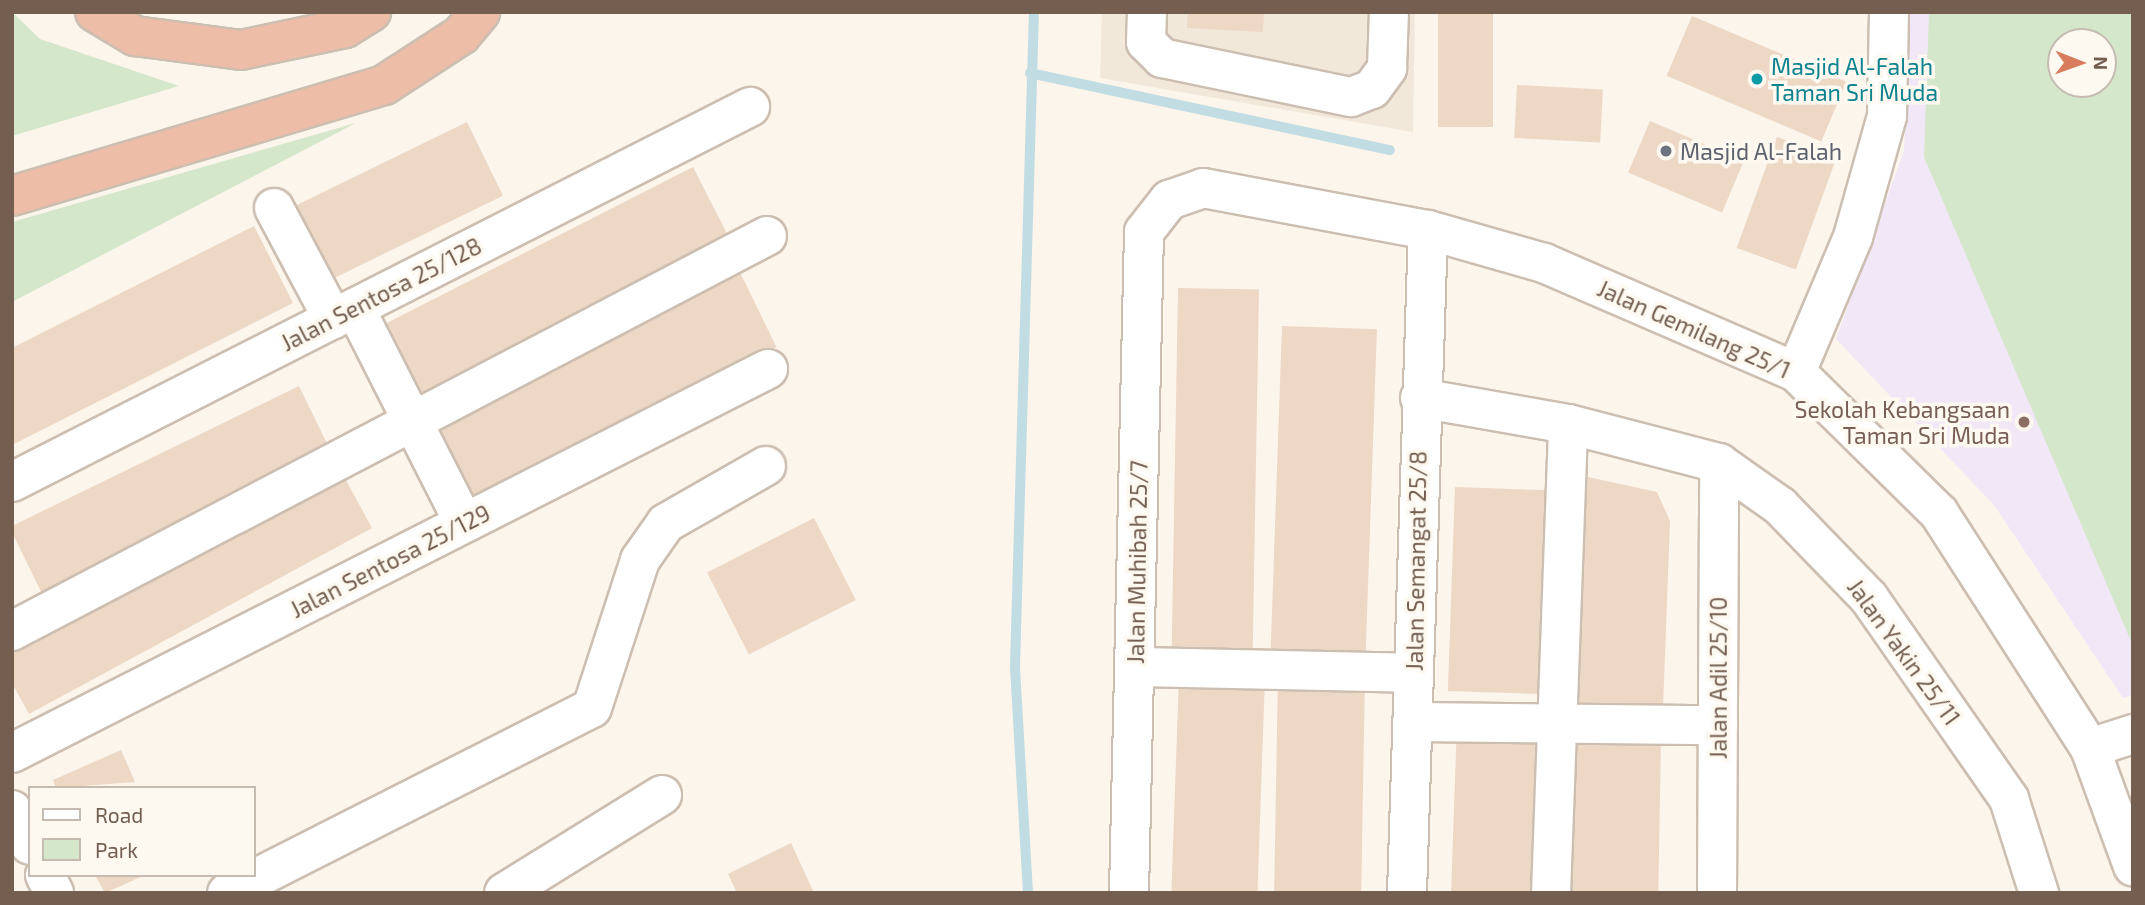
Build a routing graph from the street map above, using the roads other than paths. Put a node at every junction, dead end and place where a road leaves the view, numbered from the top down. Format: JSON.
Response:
{"nodes":[{"id":1,"x":95,"y":12,"type":"edge"},
{"id":2,"x":371,"y":12,"type":"edge"},
{"id":3,"x":480,"y":12,"type":"edge"},
{"id":4,"x":1389,"y":12,"type":"edge"},
{"id":5,"x":1889,"y":12,"type":"edge"},
{"id":6,"x":1147,"y":27,"type":"edge"},
{"id":7,"x":750,"y":107,"type":"dead end"},
{"id":8,"x":12,"y":196,"type":"edge"},
{"id":9,"x":274,"y":208,"type":"dead end"},
{"id":10,"x":1428,"y":230,"type":"junction"},
{"id":11,"x":1144,"y":232,"type":"joint"},
{"id":12,"x":766,"y":236,"type":"dead end"},
{"id":13,"x":344,"y":313,"type":"junction"},
{"id":14,"x":768,"y":369,"type":"dead end"},
{"id":15,"x":1796,"y":372,"type":"junction"},
{"id":16,"x":1420,"y":398,"type":"junction"},
{"id":17,"x":412,"y":419,"type":"junction"},
{"id":18,"x":1568,"y":424,"type":"junction"},
{"id":19,"x":1719,"y":463,"type":"junction"},
{"id":20,"x":766,"y":466,"type":"dead end"},
{"id":21,"x":12,"y":482,"type":"edge"},
{"id":22,"x":464,"y":523,"type":"junction"},
{"id":23,"x":12,"y":631,"type":"edge"},
{"id":24,"x":1135,"y":667,"type":"junction"},
{"id":25,"x":1413,"y":673,"type":"junction"},
{"id":26,"x":1412,"y":722,"type":"junction"},
{"id":27,"x":1557,"y":724,"type":"junction"},
{"id":28,"x":1717,"y":725,"type":"junction"},
{"id":29,"x":2133,"y":734,"type":"edge"},
{"id":30,"x":2090,"y":748,"type":"junction"},
{"id":31,"x":12,"y":753,"type":"edge"},
{"id":32,"x":662,"y":795,"type":"dead end"},
{"id":33,"x":12,"y":810,"type":"edge"},
{"id":34,"x":28,"y":841,"type":"edge"},
{"id":35,"x":2133,"y":866,"type":"edge"},
{"id":36,"x":46,"y":877,"type":"edge"},
{"id":37,"x":54,"y":893,"type":"edge"},
{"id":38,"x":227,"y":893,"type":"edge"},
{"id":39,"x":504,"y":893,"type":"edge"},
{"id":40,"x":1129,"y":893,"type":"edge"},
{"id":41,"x":1407,"y":893,"type":"edge"},
{"id":42,"x":1551,"y":893,"type":"edge"},
{"id":43,"x":1717,"y":893,"type":"edge"},
{"id":44,"x":2039,"y":893,"type":"edge"}],
"edges":[{"from":1,"to":2,"type":"highway"},
{"from":3,"to":8,"type":"highway"},
{"from":4,"to":6,"type":"street"},
{"from":5,"to":15,"type":"street"},
{"from":7,"to":13,"type":"street","name":"Jalan Sentosa 25/128"},
{"from":9,"to":13,"type":"street"},
{"from":10,"to":11,"type":"street","name":"Jalan Gemilang 25/1"},
{"from":10,"to":15,"type":"street","name":"Jalan Gemilang 25/1"},
{"from":10,"to":16,"type":"street","name":"Jalan Semangat 25/8"},
{"from":11,"to":24,"type":"street","name":"Jalan Muhibah 25/7"},
{"from":12,"to":17,"type":"street"},
{"from":13,"to":17,"type":"street"},
{"from":13,"to":21,"type":"street","name":"Jalan Sentosa 25/128"},
{"from":14,"to":22,"type":"street","name":"Jalan Sentosa 25/129"},
{"from":15,"to":30,"type":"street","name":"Jalan Gemilang 25/1"},
{"from":16,"to":18,"type":"street","name":"Jalan Yakin 25/11"},
{"from":16,"to":25,"type":"street","name":"Jalan Semangat 25/8"},
{"from":17,"to":22,"type":"street"},
{"from":17,"to":23,"type":"street"},
{"from":18,"to":19,"type":"street","name":"Jalan Yakin 25/11"},
{"from":18,"to":27,"type":"street"},
{"from":19,"to":28,"type":"street","name":"Jalan Adil 25/10"},
{"from":19,"to":44,"type":"street","name":"Jalan Yakin 25/11"},
{"from":20,"to":38,"type":"street"},
{"from":22,"to":31,"type":"street","name":"Jalan Sentosa 25/129"},
{"from":24,"to":25,"type":"street"},
{"from":24,"to":40,"type":"street","name":"Jalan Muhibah 25/7"},
{"from":25,"to":26,"type":"street","name":"Jalan Semangat 25/8"},
{"from":26,"to":27,"type":"street"},
{"from":26,"to":41,"type":"street","name":"Jalan Semangat 25/8"},
{"from":27,"to":28,"type":"street"},
{"from":27,"to":42,"type":"street"},
{"from":28,"to":43,"type":"street","name":"Jalan Adil 25/10"},
{"from":29,"to":30,"type":"street"},
{"from":30,"to":35,"type":"street","name":"Jalan Gemilang 25/1"},
{"from":32,"to":39,"type":"street"},
{"from":33,"to":34,"type":"street"},
{"from":36,"to":37,"type":"street"}]}
